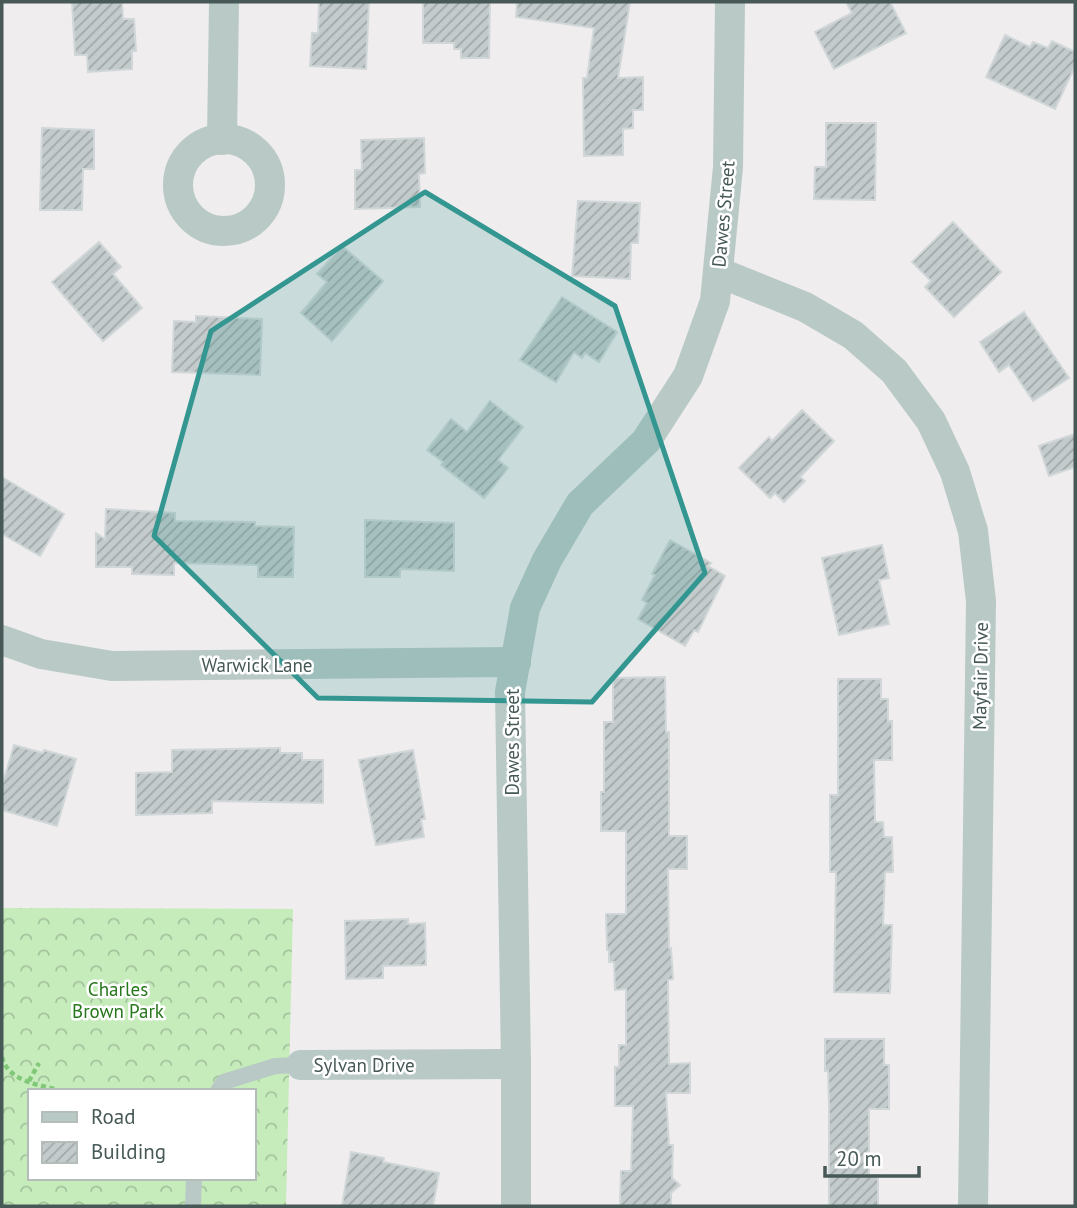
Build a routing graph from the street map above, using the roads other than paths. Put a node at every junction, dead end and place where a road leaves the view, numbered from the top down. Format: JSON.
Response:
{"nodes":[{"id":1,"x":224,"y":2,"type":"edge"},
{"id":2,"x":730,"y":2,"type":"edge"},
{"id":3,"x":222,"y":139,"type":"dead end"},
{"id":4,"x":718,"y":272,"type":"junction"},
{"id":5,"x":2,"y":640,"type":"edge"},
{"id":6,"x":516,"y":663,"type":"junction"},
{"id":7,"x":516,"y":1064,"type":"junction"},
{"id":8,"x":301,"y":1065,"type":"joint"},
{"id":9,"x":219,"y":1089,"type":"edge"},
{"id":10,"x":194,"y":1180,"type":"edge"},
{"id":11,"x":193,"y":1206,"type":"edge"},
{"id":12,"x":516,"y":1206,"type":"edge"},
{"id":13,"x":973,"y":1206,"type":"edge"}],
"edges":[{"from":1,"to":3,"type":"street"},
{"from":2,"to":4,"type":"street","name":"Dawes Street"},
{"from":4,"to":6,"type":"street","name":"Dawes Street"},
{"from":4,"to":13,"type":"street","name":"Mayfair Drive"},
{"from":5,"to":6,"type":"street","name":"Warwick Lane"},
{"from":6,"to":7,"type":"street","name":"Dawes Street"},
{"from":7,"to":8,"type":"street","name":"Sylvan Drive"},
{"from":7,"to":12,"type":"street","name":"Dawes Street"},
{"from":8,"to":9,"type":"lane","name":"Sylvan Drive"},
{"from":10,"to":11,"type":"lane"}]}
